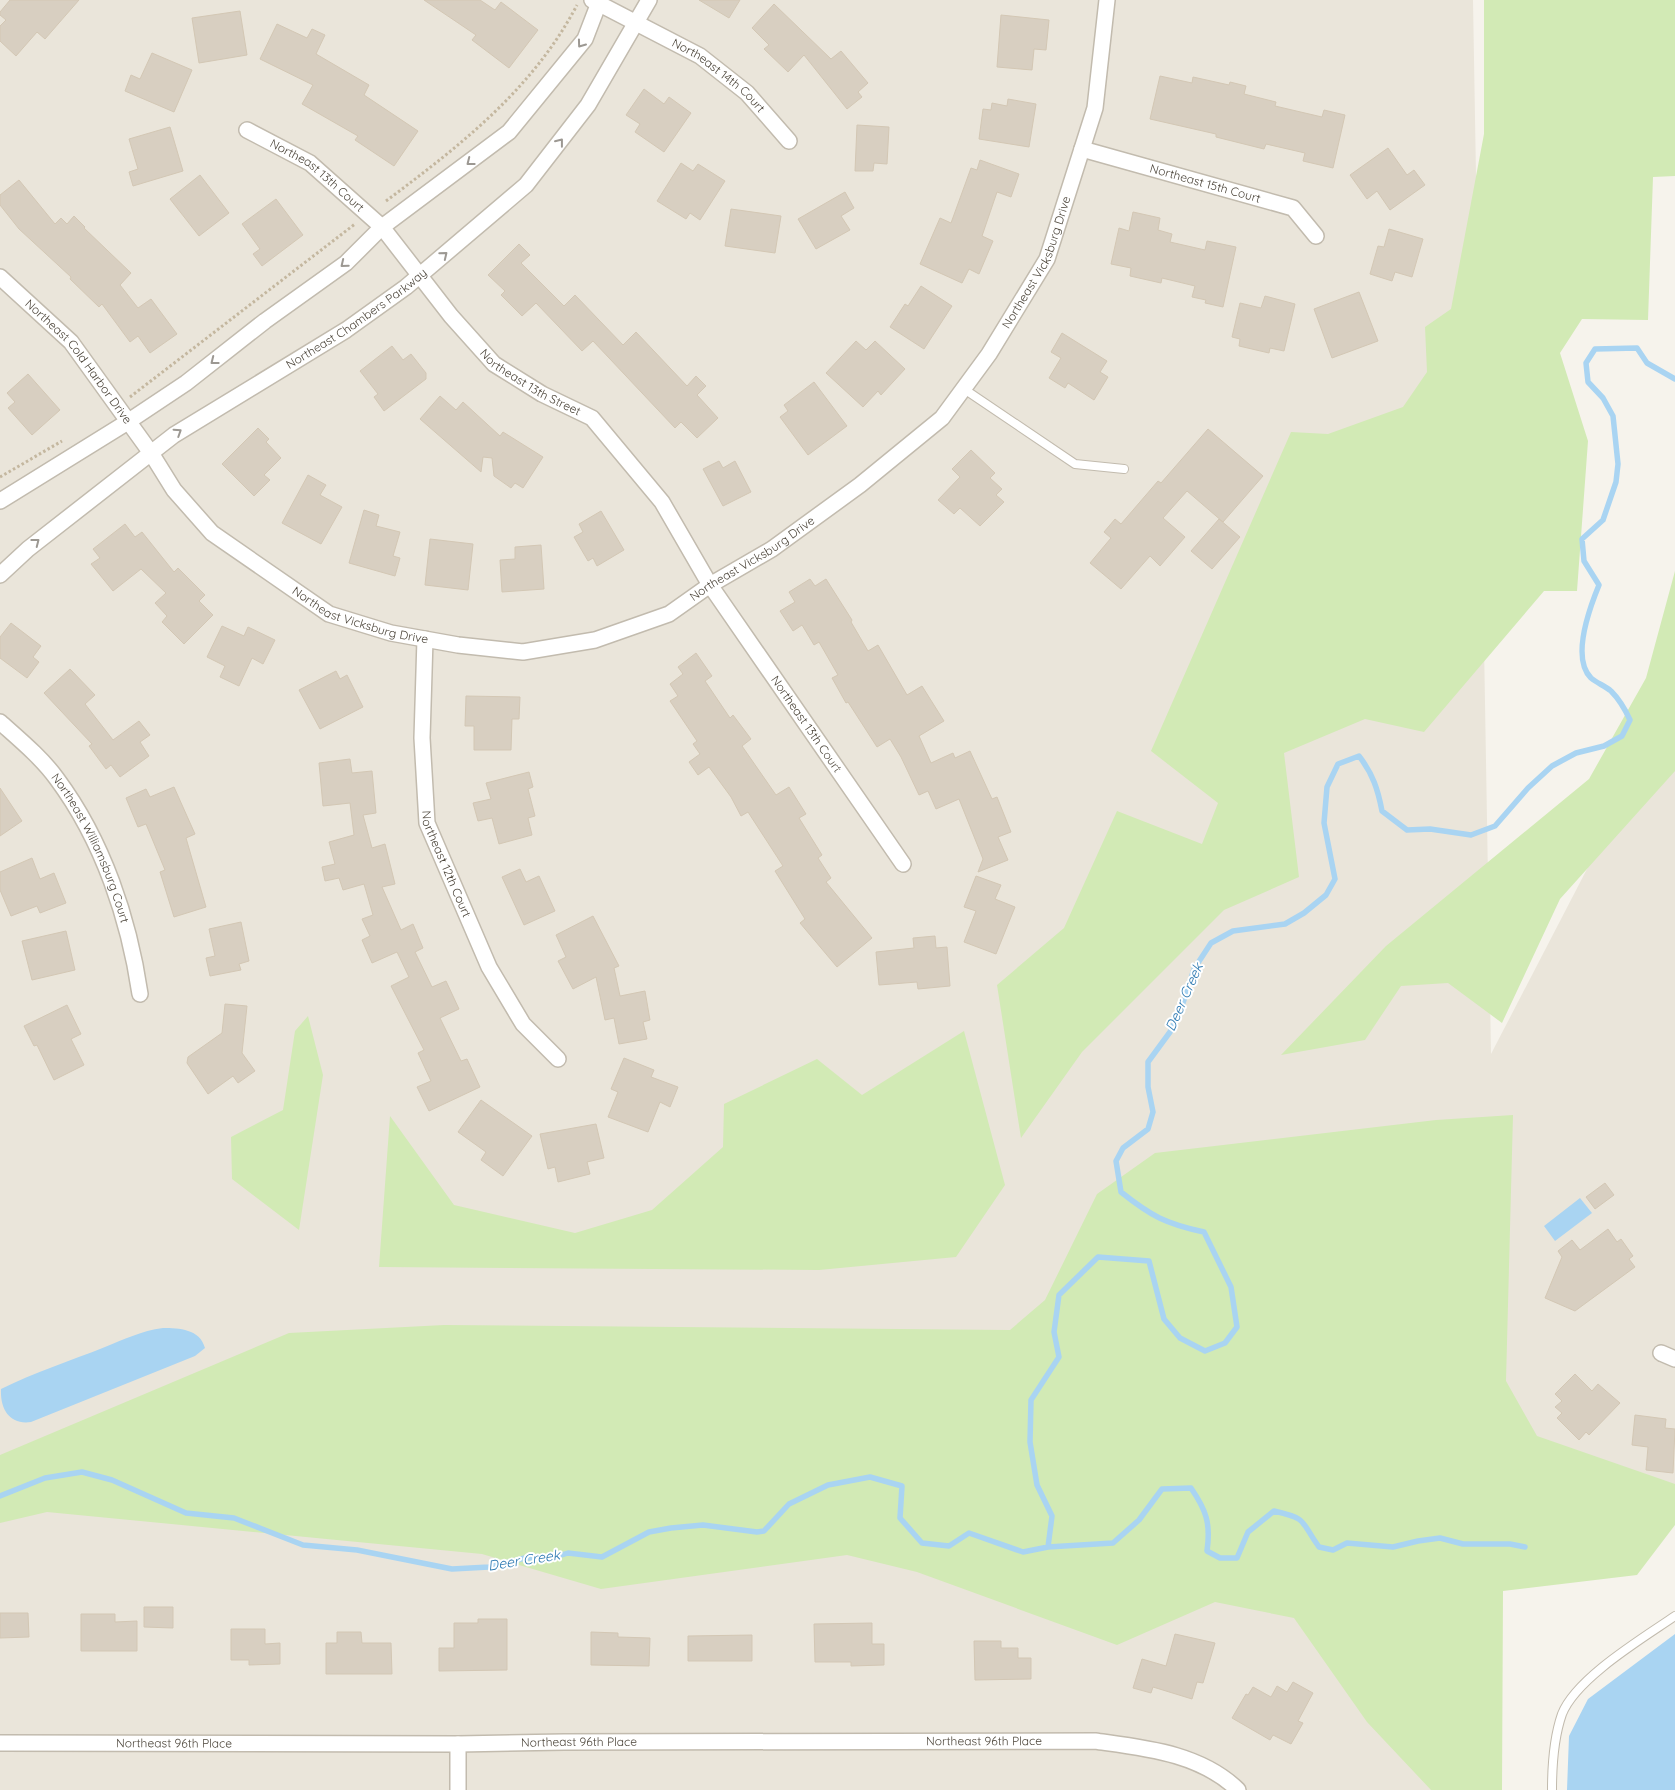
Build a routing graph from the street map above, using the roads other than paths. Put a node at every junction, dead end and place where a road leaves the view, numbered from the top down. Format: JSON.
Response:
{"nodes":[{"id":1,"x":649,"y":0,"type":"edge"},
{"id":2,"x":1107,"y":0,"type":"edge"},
{"id":3,"x":597,"y":1,"type":"edge"},
{"id":4,"x":637,"y":23,"type":"junction"},
{"id":5,"x":247,"y":130,"type":"dead end"},
{"id":6,"x":789,"y":140,"type":"dead end"},
{"id":7,"x":1082,"y":149,"type":"junction"},
{"id":8,"x":382,"y":227,"type":"junction"},
{"id":9,"x":1316,"y":236,"type":"dead end"},
{"id":10,"x":419,"y":275,"type":"junction"},
{"id":11,"x":0,"y":277,"type":"edge"},
{"id":12,"x":964,"y":389,"type":"junction"},
{"id":13,"x":128,"y":421,"type":"junction"},
{"id":14,"x":151,"y":452,"type":"junction"},
{"id":15,"x":1124,"y":469,"type":"dead end"},
{"id":16,"x":0,"y":501,"type":"edge"},
{"id":17,"x":0,"y":575,"type":"edge"},
{"id":18,"x":710,"y":585,"type":"junction"},
{"id":19,"x":425,"y":639,"type":"junction"},
{"id":20,"x":0,"y":722,"type":"edge"},
{"id":21,"x":903,"y":864,"type":"dead end"},
{"id":22,"x":140,"y":994,"type":"dead end"},
{"id":23,"x":558,"y":1060,"type":"dead end"},
{"id":24,"x":1660,"y":1353,"type":"dead end"},
{"id":25,"x":1675,"y":1359,"type":"edge"},
{"id":26,"x":1675,"y":1616,"type":"edge"},
{"id":27,"x":3,"y":1742,"type":"edge"},
{"id":28,"x":458,"y":1744,"type":"junction"},
{"id":29,"x":458,"y":1790,"type":"edge"},
{"id":30,"x":1238,"y":1790,"type":"edge"},
{"id":31,"x":1552,"y":1790,"type":"edge"}],
"edges":[{"from":1,"to":4,"type":"street","name":"Northeast Chambers Parkway"},
{"from":2,"to":7,"type":"street","name":"Northeast Vicksburg Drive"},
{"from":3,"to":4,"type":"street"},
{"from":3,"to":8,"type":"street","one_way":true},
{"from":4,"to":6,"type":"street","name":"Northeast 14th Court"},
{"from":10,"to":4,"type":"street","name":"Northeast Chambers Parkway","one_way":true},
{"from":5,"to":8,"type":"street","name":"Northeast 13th Court"},
{"from":7,"to":9,"type":"street","name":"Northeast 15th Court"},
{"from":7,"to":12,"type":"street","name":"Northeast Vicksburg Drive"},
{"from":8,"to":10,"type":"street","name":"Northeast 13th Street"},
{"from":8,"to":13,"type":"street","one_way":true},
{"from":14,"to":10,"type":"street","name":"Northeast Chambers Parkway","one_way":true},
{"from":10,"to":18,"type":"street","name":"Northeast 13th Street"},
{"from":11,"to":13,"type":"street","name":"Northeast Cold Harbor Drive"},
{"from":12,"to":15,"type":"lane"},
{"from":12,"to":18,"type":"street","name":"Northeast Vicksburg Drive"},
{"from":13,"to":14,"type":"street","name":"Northeast Cold Harbor Drive"},
{"from":13,"to":16,"type":"street"},
{"from":17,"to":14,"type":"street","name":"Northeast Chambers Parkway","one_way":true},
{"from":14,"to":19,"type":"street","name":"Northeast Vicksburg Drive"},
{"from":18,"to":19,"type":"street","name":"Northeast Vicksburg Drive"},
{"from":18,"to":21,"type":"street","name":"Northeast 13th Court"},
{"from":19,"to":23,"type":"street","name":"Northeast 12th Court"},
{"from":20,"to":22,"type":"street","name":"Northeast Williamsburg Court"},
{"from":24,"to":25,"type":"street"},
{"from":26,"to":31,"type":"lane"},
{"from":27,"to":28,"type":"street","name":"Northeast 96th Place"},
{"from":28,"to":29,"type":"street"},
{"from":28,"to":30,"type":"street","name":"Northeast 96th Place"}]}
